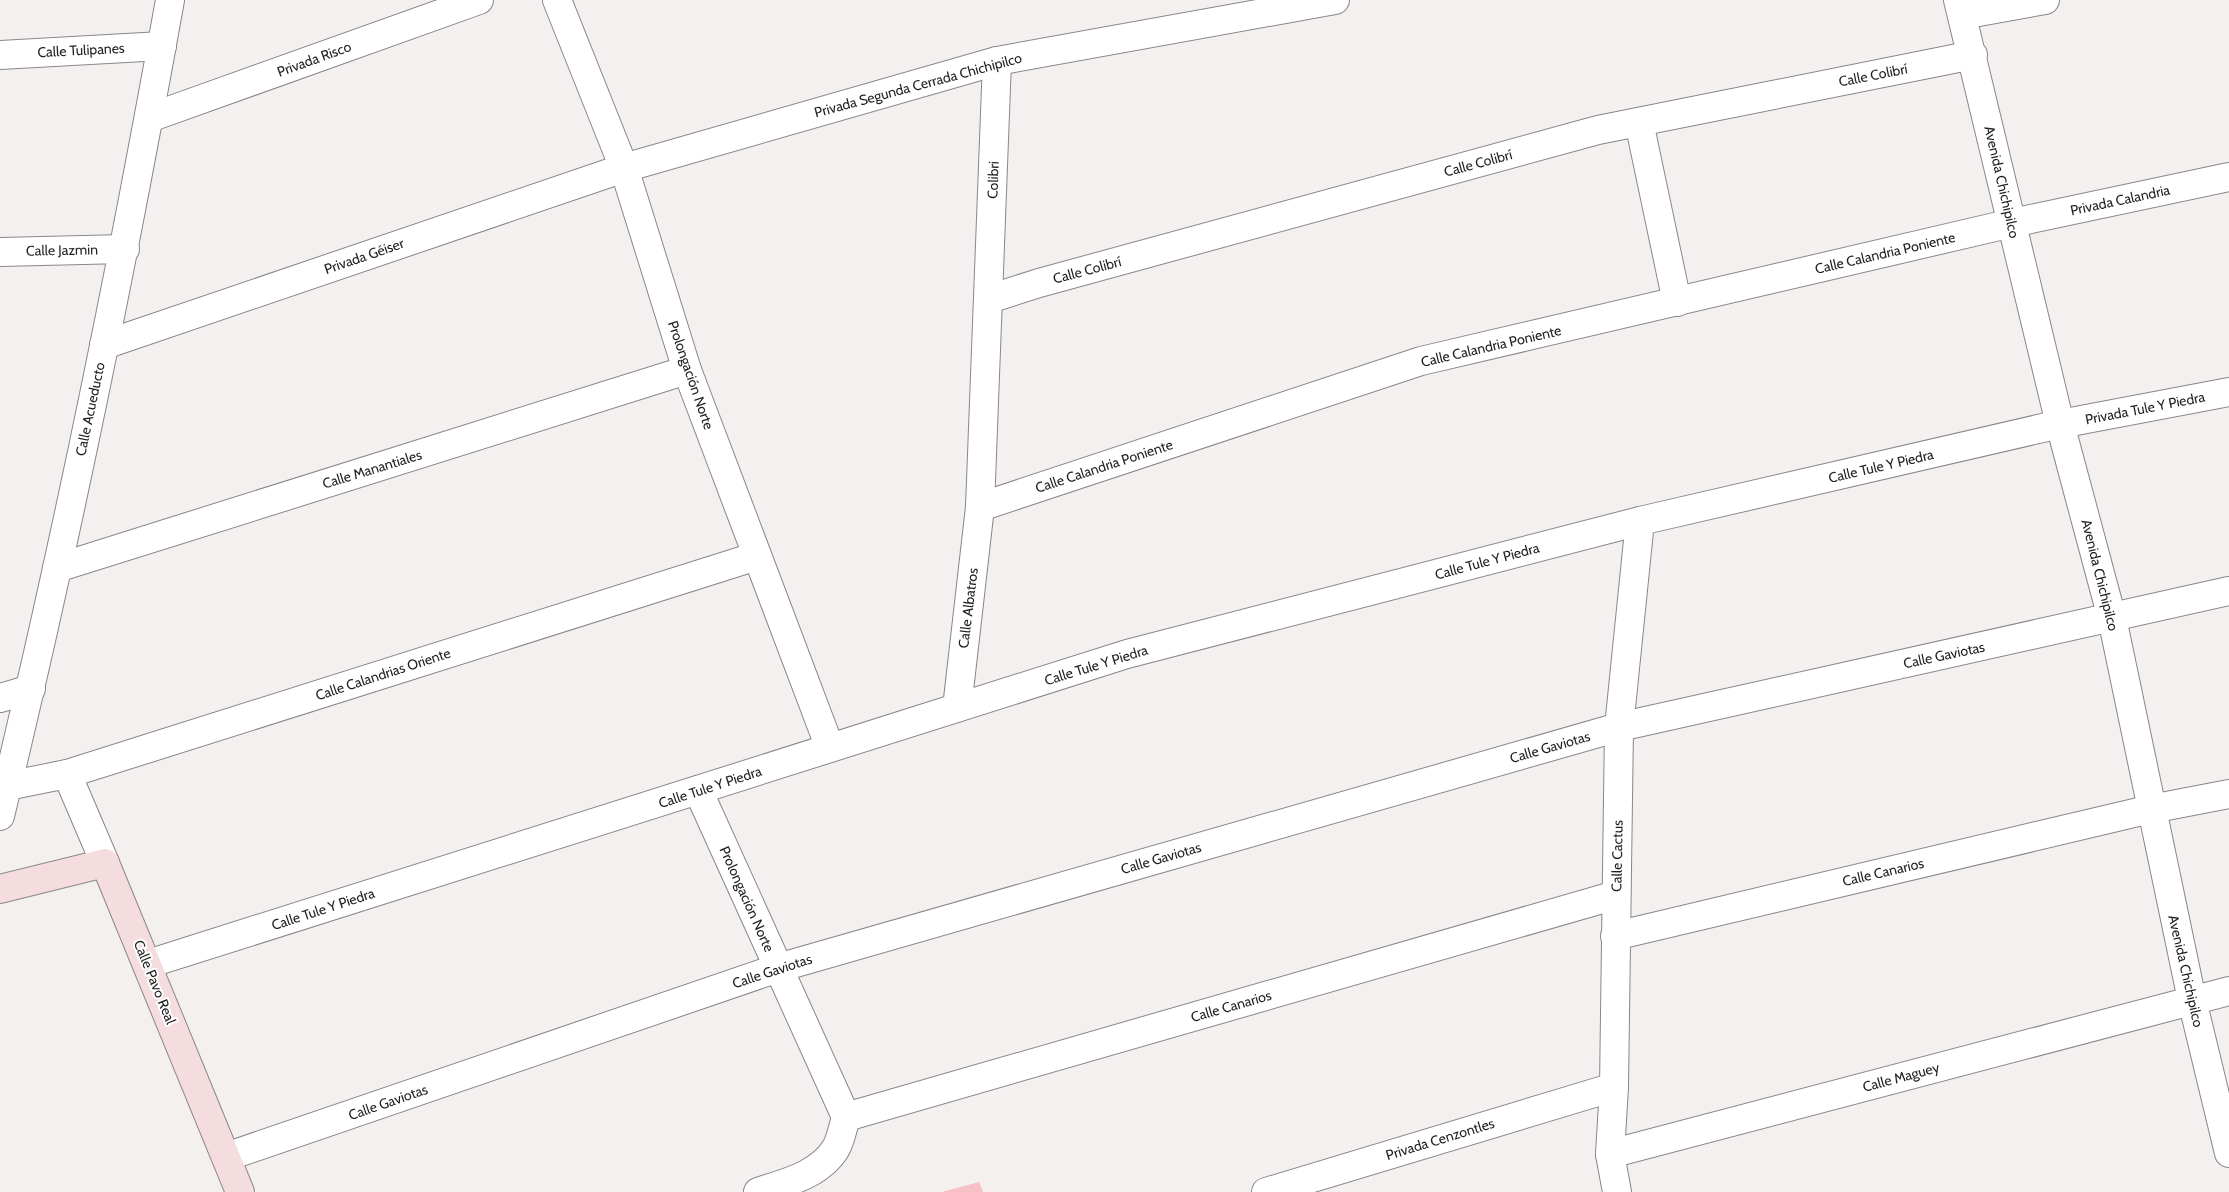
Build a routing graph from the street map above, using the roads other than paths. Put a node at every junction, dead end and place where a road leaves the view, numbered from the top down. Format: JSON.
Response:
{"nodes":[{"id":1,"x":170,"y":0,"type":"edge"},
{"id":2,"x":479,"y":0,"type":"edge"},
{"id":3,"x":557,"y":0,"type":"edge"},
{"id":4,"x":1335,"y":0,"type":"edge"},
{"id":5,"x":2045,"y":0,"type":"edge"},
{"id":6,"x":1960,"y":7,"type":"edge"},
{"id":7,"x":162,"y":46,"type":"junction"},
{"id":8,"x":0,"y":54,"type":"edge"},
{"id":9,"x":1973,"y":55,"type":"junction"},
{"id":10,"x":997,"y":61,"type":"junction"},
{"id":11,"x":149,"y":118,"type":"junction"},
{"id":12,"x":1639,"y":122,"type":"junction"},
{"id":13,"x":624,"y":168,"type":"junction"},
{"id":14,"x":2229,"y":177,"type":"edge"},
{"id":15,"x":2012,"y":223,"type":"junction"},
{"id":16,"x":125,"y":249,"type":"junction"},
{"id":17,"x":0,"y":252,"type":"edge"},
{"id":18,"x":989,"y":299,"type":"junction"},
{"id":19,"x":1677,"y":302,"type":"junction"},
{"id":20,"x":104,"y":345,"type":"junction"},
{"id":21,"x":687,"y":370,"type":"junction"},
{"id":22,"x":2229,"y":392,"type":"edge"},
{"id":23,"x":2060,"y":424,"type":"junction"},
{"id":24,"x":980,"y":507,"type":"junction"},
{"id":25,"x":1640,"y":521,"type":"junction"},
{"id":26,"x":757,"y":556,"type":"junction"},
{"id":27,"x":57,"y":568,"type":"junction"},
{"id":28,"x":2229,"y":591,"type":"edge"},
{"id":29,"x":2112,"y":618,"type":"junction"},
{"id":30,"x":31,"y":689,"type":"junction"},
{"id":31,"x":0,"y":698,"type":"edge"},
{"id":32,"x":957,"y":708,"type":"junction"},
{"id":33,"x":1619,"y":727,"type":"junction"},
{"id":34,"x":830,"y":748,"type":"junction"},
{"id":35,"x":67,"y":774,"type":"junction"},
{"id":36,"x":7,"y":786,"type":"junction"},
{"id":37,"x":698,"y":790,"type":"junction"},
{"id":38,"x":2229,"y":794,"type":"edge"},
{"id":39,"x":2151,"y":809,"type":"junction"},
{"id":40,"x":0,"y":816,"type":"edge"},
{"id":41,"x":105,"y":863,"type":"junction"},
{"id":42,"x":0,"y":889,"type":"edge"},
{"id":43,"x":1616,"y":895,"type":"junction"},
{"id":44,"x":1615,"y":936,"type":"junction"},
{"id":45,"x":148,"y":964,"type":"junction"},
{"id":46,"x":778,"y":968,"type":"junction"},
{"id":47,"x":2229,"y":991,"type":"edge"},
{"id":48,"x":2192,"y":1000,"type":"junction"},
{"id":49,"x":1614,"y":1087,"type":"junction"},
{"id":50,"x":846,"y":1118,"type":"junction"},
{"id":51,"x":2229,"y":1153,"type":"edge"},
{"id":52,"x":1610,"y":1154,"type":"junction"},
{"id":53,"x":226,"y":1158,"type":"junction"},
{"id":54,"x":240,"y":1192,"type":"edge"},
{"id":55,"x":758,"y":1192,"type":"edge"},
{"id":56,"x":1266,"y":1192,"type":"edge"},
{"id":57,"x":1617,"y":1192,"type":"edge"}],
"edges":[{"from":1,"to":7,"type":"street","name":"Calle Acueducto"},
{"from":2,"to":11,"type":"street","name":"Privada Risco"},
{"from":3,"to":13,"type":"street","name":"Prolongación Norte"},
{"from":4,"to":10,"type":"street","name":"Privada Segunda Cerrada Chichipilco"},
{"from":5,"to":6,"type":"street"},
{"from":6,"to":9,"type":"street","name":"Avenida Chichipilco"},
{"from":7,"to":8,"type":"street","name":"Calle Tulipanes"},
{"from":7,"to":11,"type":"street","name":"Calle Acueducto"},
{"from":9,"to":12,"type":"street","name":"Calle Colibrí"},
{"from":9,"to":15,"type":"street","name":"Avenida Chichipilco"},
{"from":10,"to":13,"type":"street","name":"Privada Segunda Cerrada Chichipilco"},
{"from":10,"to":18,"type":"street","name":"Colibri"},
{"from":11,"to":16,"type":"street","name":"Calle Acueducto"},
{"from":12,"to":18,"type":"street","name":"Calle Colibrí"},
{"from":12,"to":19,"type":"street"},
{"from":13,"to":20,"type":"street","name":"Privada Géiser"},
{"from":13,"to":21,"type":"street","name":"Prolongación Norte"},
{"from":14,"to":15,"type":"street","name":"Privada Calandria"},
{"from":15,"to":19,"type":"street","name":"Calle Calandria Poniente"},
{"from":15,"to":23,"type":"street","name":"Avenida Chichipilco"},
{"from":16,"to":17,"type":"street","name":"Calle Jazmin"},
{"from":16,"to":20,"type":"street","name":"Calle Acueducto"},
{"from":18,"to":24,"type":"street","name":"Colibri"},
{"from":19,"to":24,"type":"street","name":"Calle Calandria Poniente"},
{"from":20,"to":27,"type":"street","name":"Calle Acueducto"},
{"from":21,"to":26,"type":"street","name":"Prolongación Norte"},
{"from":21,"to":27,"type":"street","name":"Calle Manantiales"},
{"from":22,"to":23,"type":"street","name":"Privada Tule Y Piedra"},
{"from":23,"to":25,"type":"street","name":"Calle Tule Y Piedra"},
{"from":23,"to":29,"type":"street","name":"Avenida Chichipilco"},
{"from":24,"to":32,"type":"street","name":"Calle Albatros"},
{"from":25,"to":32,"type":"street","name":"Calle Tule Y Piedra"},
{"from":25,"to":33,"type":"street","name":"Calle Cactus"},
{"from":26,"to":34,"type":"street","name":"Prolongación Norte"},
{"from":26,"to":35,"type":"street","name":"Calle Calandrias Oriente"},
{"from":27,"to":30,"type":"street","name":"Calle Acueducto"},
{"from":28,"to":29,"type":"street","name":"Calle Gaviotas"},
{"from":29,"to":33,"type":"street","name":"Calle Gaviotas"},
{"from":29,"to":39,"type":"street","name":"Avenida Chichipilco"},
{"from":30,"to":31,"type":"street"},
{"from":30,"to":36,"type":"street","name":"Calle Acueducto"},
{"from":32,"to":34,"type":"street","name":"Calle Tule Y Piedra"},
{"from":33,"to":43,"type":"street","name":"Calle Cactus"},
{"from":33,"to":46,"type":"street","name":"Calle Gaviotas"},
{"from":34,"to":37,"type":"street","name":"Calle Tule Y Piedra"},
{"from":35,"to":36,"type":"street","name":"Calle Calandrias Oriente"},
{"from":35,"to":41,"type":"street","name":"Calle Pavo Real"},
{"from":36,"to":40,"type":"street","name":"Calle Acueducto"},
{"from":37,"to":45,"type":"street","name":"Calle Tule Y Piedra"},
{"from":37,"to":46,"type":"street","name":"Prolongación Norte"},
{"from":38,"to":39,"type":"street","name":"Calle Canarios"},
{"from":39,"to":44,"type":"street","name":"Calle Canarios"},
{"from":39,"to":48,"type":"street","name":"Avenida Chichipilco"},
{"from":41,"to":42,"type":"street"},
{"from":41,"to":45,"type":"street","name":"Calle Pavo Real"},
{"from":43,"to":44,"type":"street","name":"Calle Cactus"},
{"from":43,"to":50,"type":"street","name":"Calle Canarios"},
{"from":44,"to":49,"type":"street","name":"Calle Cactus"},
{"from":45,"to":53,"type":"street","name":"Calle Pavo Real"},
{"from":46,"to":50,"type":"street","name":"Prolongación Norte"},
{"from":46,"to":53,"type":"street","name":"Calle Gaviotas"},
{"from":47,"to":48,"type":"street","name":"Calle Maguey"},
{"from":48,"to":51,"type":"street","name":"Avenida Chichipilco"},
{"from":48,"to":52,"type":"street","name":"Calle Maguey"},
{"from":49,"to":52,"type":"street","name":"Calle Cactus"},
{"from":49,"to":56,"type":"street","name":"Privada Cenzontles"},
{"from":50,"to":55,"type":"street"},
{"from":52,"to":57,"type":"street","name":"Calle Cactus"},
{"from":53,"to":54,"type":"street","name":"Calle Pavo Real"}]}
